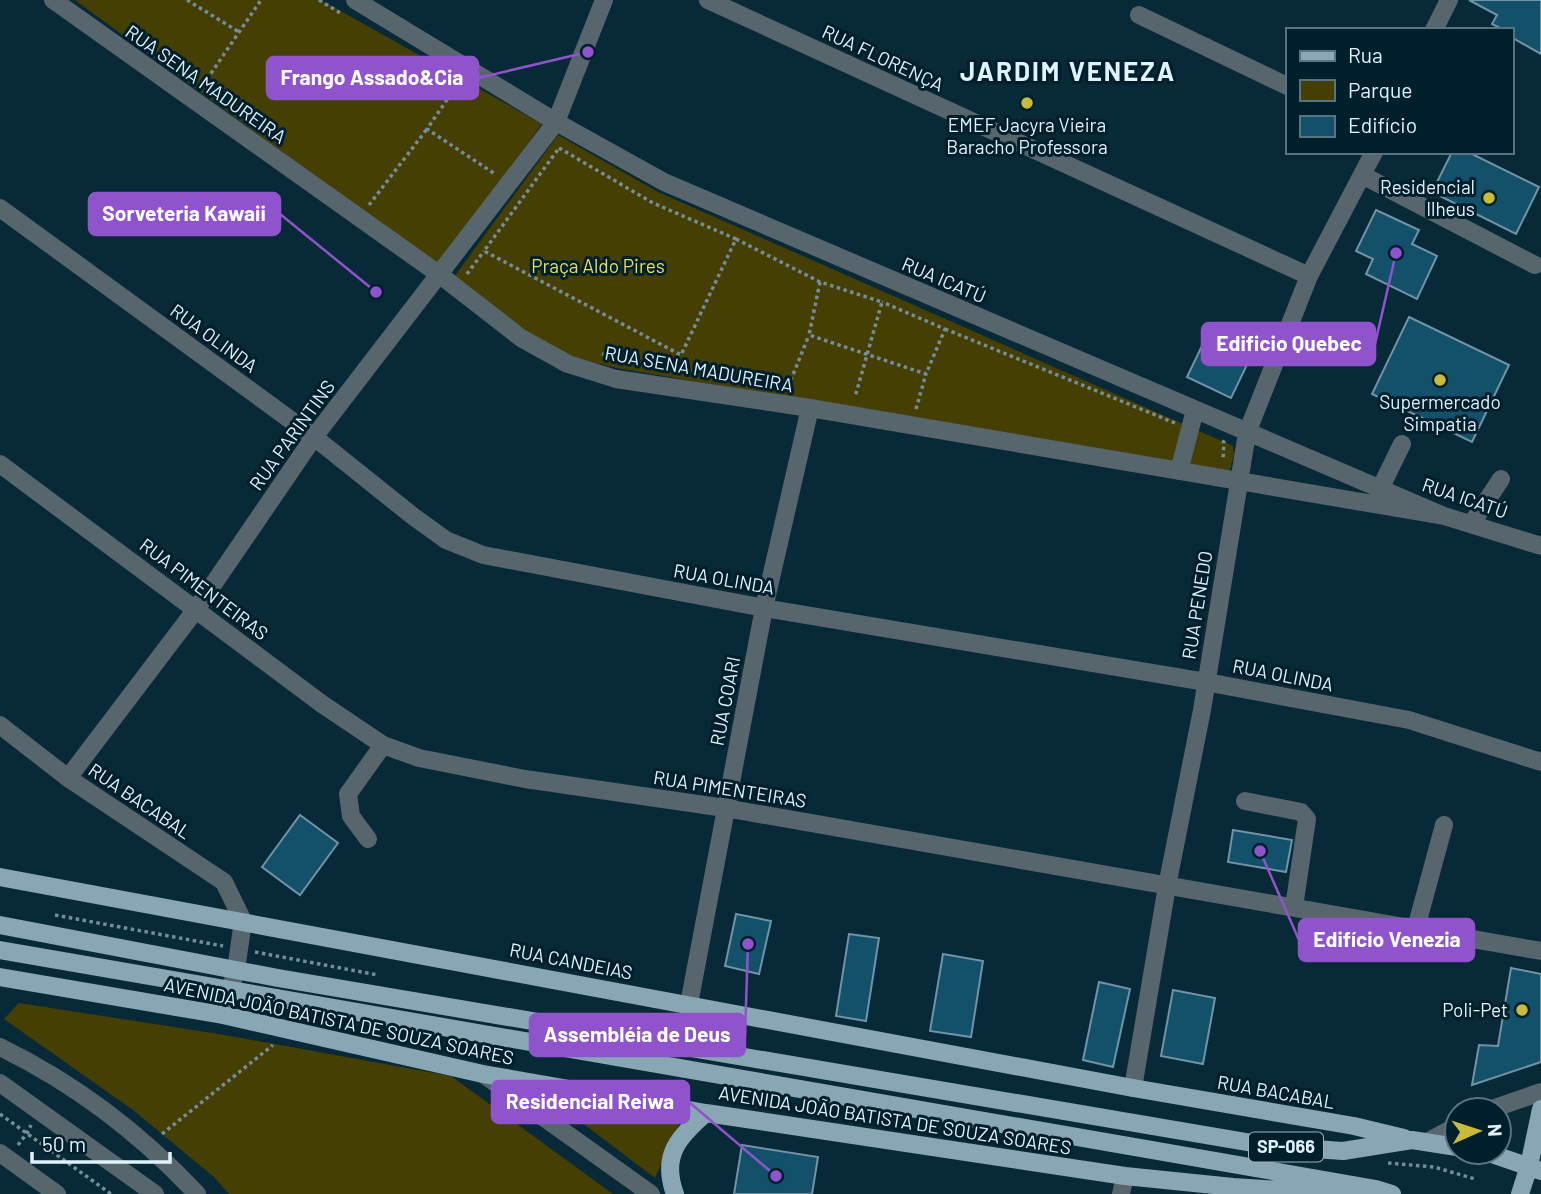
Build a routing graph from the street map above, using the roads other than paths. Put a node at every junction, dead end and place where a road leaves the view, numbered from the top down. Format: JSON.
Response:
{"nodes":[{"id":1,"x":52,"y":0,"type":"edge"},
{"id":2,"x":355,"y":0,"type":"edge"},
{"id":3,"x":604,"y":0,"type":"edge"},
{"id":4,"x":708,"y":0,"type":"edge"},
{"id":5,"x":1449,"y":0,"type":"edge"},
{"id":6,"x":1139,"y":15,"type":"dead end"},
{"id":7,"x":1435,"y":28,"type":"edge"},
{"id":8,"x":1286,"y":86,"type":"edge"},
{"id":9,"x":556,"y":122,"type":"junction"},
{"id":10,"x":1373,"y":154,"type":"edge"},
{"id":11,"x":1362,"y":175,"type":"junction"},
{"id":12,"x":0,"y":208,"type":"edge"},
{"id":13,"x":1535,"y":265,"type":"dead end"},
{"id":14,"x":440,"y":275,"type":"junction"},
{"id":15,"x":1309,"y":276,"type":"junction"},
{"id":16,"x":810,"y":408,"type":"junction"},
{"id":17,"x":1195,"y":410,"type":"junction"},
{"id":18,"x":1247,"y":433,"type":"junction"},
{"id":19,"x":314,"y":437,"type":"junction"},
{"id":20,"x":1402,"y":444,"type":"dead end"},
{"id":21,"x":0,"y":464,"type":"edge"},
{"id":22,"x":1179,"y":471,"type":"junction"},
{"id":23,"x":1501,"y":479,"type":"dead end"},
{"id":24,"x":1240,"y":482,"type":"junction"},
{"id":25,"x":1380,"y":489,"type":"junction"},
{"id":26,"x":1444,"y":516,"type":"junction"},
{"id":27,"x":1472,"y":523,"type":"junction"},
{"id":28,"x":1541,"y":546,"type":"edge"},
{"id":29,"x":197,"y":608,"type":"junction"},
{"id":30,"x":764,"y":608,"type":"junction"},
{"id":31,"x":1206,"y":681,"type":"junction"},
{"id":32,"x":0,"y":726,"type":"edge"},
{"id":33,"x":383,"y":745,"type":"junction"},
{"id":34,"x":1541,"y":762,"type":"edge"},
{"id":35,"x":68,"y":778,"type":"junction"},
{"id":36,"x":1245,"y":802,"type":"dead end"},
{"id":37,"x":725,"y":808,"type":"junction"},
{"id":38,"x":1444,"y":825,"type":"dead end"},
{"id":39,"x":368,"y":839,"type":"dead end"},
{"id":40,"x":0,"y":877,"type":"edge"},
{"id":41,"x":1167,"y":886,"type":"junction"},
{"id":42,"x":1294,"y":907,"type":"junction"},
{"id":43,"x":243,"y":921,"type":"junction"},
{"id":44,"x":0,"y":925,"type":"edge"},
{"id":45,"x":1416,"y":928,"type":"junction"},
{"id":46,"x":0,"y":950,"type":"edge"},
{"id":47,"x":1541,"y":951,"type":"edge"},
{"id":48,"x":236,"y":970,"type":"junction"},
{"id":49,"x":0,"y":976,"type":"edge"},
{"id":50,"x":230,"y":991,"type":"junction"},
{"id":51,"x":690,"y":1004,"type":"junction"},
{"id":52,"x":223,"y":1015,"type":"junction"},
{"id":53,"x":0,"y":1047,"type":"edge"},
{"id":54,"x":483,"y":1074,"type":"junction"},
{"id":55,"x":0,"y":1083,"type":"edge"},
{"id":56,"x":1133,"y":1088,"type":"junction"},
{"id":57,"x":1541,"y":1092,"type":"edge"},
{"id":58,"x":1513,"y":1102,"type":"edge"},
{"id":59,"x":1541,"y":1109,"type":"edge"},
{"id":60,"x":706,"y":1113,"type":"junction"},
{"id":61,"x":1443,"y":1132,"type":"edge"},
{"id":62,"x":1419,"y":1141,"type":"junction"},
{"id":63,"x":1443,"y":1145,"type":"edge"},
{"id":64,"x":0,"y":1153,"type":"edge"},
{"id":65,"x":1513,"y":1161,"type":"edge"},
{"id":66,"x":1535,"y":1168,"type":"edge"},
{"id":67,"x":1123,"y":1185,"type":"edge"},
{"id":68,"x":1384,"y":1192,"type":"edge"},
{"id":69,"x":57,"y":1194,"type":"edge"},
{"id":70,"x":155,"y":1194,"type":"edge"},
{"id":71,"x":197,"y":1194,"type":"edge"},
{"id":72,"x":651,"y":1194,"type":"edge"},
{"id":73,"x":675,"y":1194,"type":"edge"},
{"id":74,"x":1520,"y":1194,"type":"edge"}],
"edges":[{"from":1,"to":14,"type":"street","name":"RUA SENA MADUREIRA"},
{"from":2,"to":9,"type":"street","name":"RUA ICATÚ"},
{"from":3,"to":9,"type":"street","name":"RUA PARINTINS"},
{"from":4,"to":15,"type":"street","name":"RUA FLORENÇA"},
{"from":5,"to":7,"type":"street"},
{"from":6,"to":8,"type":"street"},
{"from":9,"to":14,"type":"street","name":"RUA PARINTINS"},
{"from":9,"to":17,"type":"street","name":"RUA ICATÚ"},
{"from":10,"to":11,"type":"street","name":"RUA PENEDO"},
{"from":11,"to":13,"type":"street"},
{"from":11,"to":15,"type":"street","name":"RUA PENEDO"},
{"from":12,"to":19,"type":"street","name":"RUA OLINDA"},
{"from":14,"to":16,"type":"street","name":"RUA SENA MADUREIRA"},
{"from":14,"to":19,"type":"street","name":"RUA PARINTINS"},
{"from":15,"to":18,"type":"street","name":"RUA PENEDO"},
{"from":16,"to":22,"type":"street","name":"RUA SENA MADUREIRA"},
{"from":16,"to":30,"type":"street","name":"RUA COARI"},
{"from":17,"to":18,"type":"street","name":"RUA ICATÚ"},
{"from":17,"to":22,"type":"street"},
{"from":18,"to":24,"type":"street","name":"RUA PENEDO"},
{"from":18,"to":25,"type":"street","name":"RUA ICATÚ"},
{"from":19,"to":29,"type":"street","name":"RUA PARINTINS"},
{"from":19,"to":30,"type":"street","name":"RUA OLINDA"},
{"from":20,"to":25,"type":"street"},
{"from":21,"to":29,"type":"street","name":"RUA PIMENTEIRAS"},
{"from":22,"to":24,"type":"street","name":"RUA SENA MADUREIRA"},
{"from":23,"to":27,"type":"street"},
{"from":24,"to":26,"type":"street","name":"RUA SENA MADUREIRA"},
{"from":24,"to":31,"type":"street","name":"RUA PENEDO"},
{"from":25,"to":26,"type":"street","name":"RUA ICATÚ"},
{"from":26,"to":27,"type":"street","name":"RUA ICATÚ"},
{"from":27,"to":28,"type":"street","name":"RUA ICATÚ"},
{"from":29,"to":33,"type":"street","name":"RUA PIMENTEIRAS"},
{"from":29,"to":35,"type":"street","name":"RUA PARINTINS"},
{"from":30,"to":31,"type":"street","name":"RUA OLINDA"},
{"from":30,"to":37,"type":"street","name":"RUA COARI"},
{"from":31,"to":34,"type":"street","name":"RUA OLINDA"},
{"from":31,"to":41,"type":"street","name":"RUA PENEDO"},
{"from":32,"to":35,"type":"street","name":"RUA BACABAL"},
{"from":33,"to":37,"type":"street","name":"RUA PIMENTEIRAS"},
{"from":33,"to":39,"type":"street"},
{"from":35,"to":43,"type":"street","name":"RUA BACABAL"},
{"from":36,"to":42,"type":"street"},
{"from":37,"to":41,"type":"street","name":"RUA PIMENTEIRAS"},
{"from":37,"to":51,"type":"street","name":"RUA COARI"},
{"from":38,"to":45,"type":"street"},
{"from":40,"to":43,"type":"main road","name":"RUA CANDEIAS"},
{"from":41,"to":42,"type":"street","name":"RUA PIMENTEIRAS"},
{"from":41,"to":56,"type":"street","name":"RUA PENEDO"},
{"from":42,"to":45,"type":"street","name":"RUA PIMENTEIRAS"},
{"from":43,"to":48,"type":"street"},
{"from":43,"to":51,"type":"main road","name":"RUA CANDEIAS"},
{"from":44,"to":48,"type":"main road","number":"SP-066"},
{"from":45,"to":47,"type":"street","name":"RUA PIMENTEIRAS"},
{"from":46,"to":50,"type":"main road","number":"SP-066"},
{"from":48,"to":50,"type":"street"},
{"from":48,"to":62,"type":"main road","number":"SP-066"},
{"from":49,"to":52,"type":"main road","name":"AVENIDA JOÃO BATISTA DE SOUZA SOARES"},
{"from":50,"to":52,"type":"street"},
{"from":50,"to":68,"type":"main road","number":"SP-066"},
{"from":51,"to":56,"type":"main road","name":"RUA CANDEIAS"},
{"from":52,"to":54,"type":"main road","name":"AVENIDA JOÃO BATISTA DE SOUZA SOARES"},
{"from":53,"to":71,"type":"street"},
{"from":54,"to":60,"type":"main road","name":"AVENIDA JOÃO BATISTA DE SOUZA SOARES"},
{"from":54,"to":72,"type":"street"},
{"from":55,"to":70,"type":"street"},
{"from":56,"to":62,"type":"main road","name":"RUA BACABAL"},
{"from":57,"to":58,"type":"street"},
{"from":59,"to":66,"type":"main road"},
{"from":60,"to":67,"type":"main road","name":"AVENIDA JOÃO BATISTA DE SOUZA SOARES"},
{"from":60,"to":73,"type":"main road"},
{"from":61,"to":62,"type":"street"},
{"from":62,"to":63,"type":"main road","number":"SP-066"},
{"from":64,"to":69,"type":"street"},
{"from":65,"to":66,"type":"main road"},
{"from":66,"to":74,"type":"main road"},
{"from":67,"to":68,"type":"main road","name":"AVENIDA JOÃO BATISTA DE SOUZA SOARES"}]}
